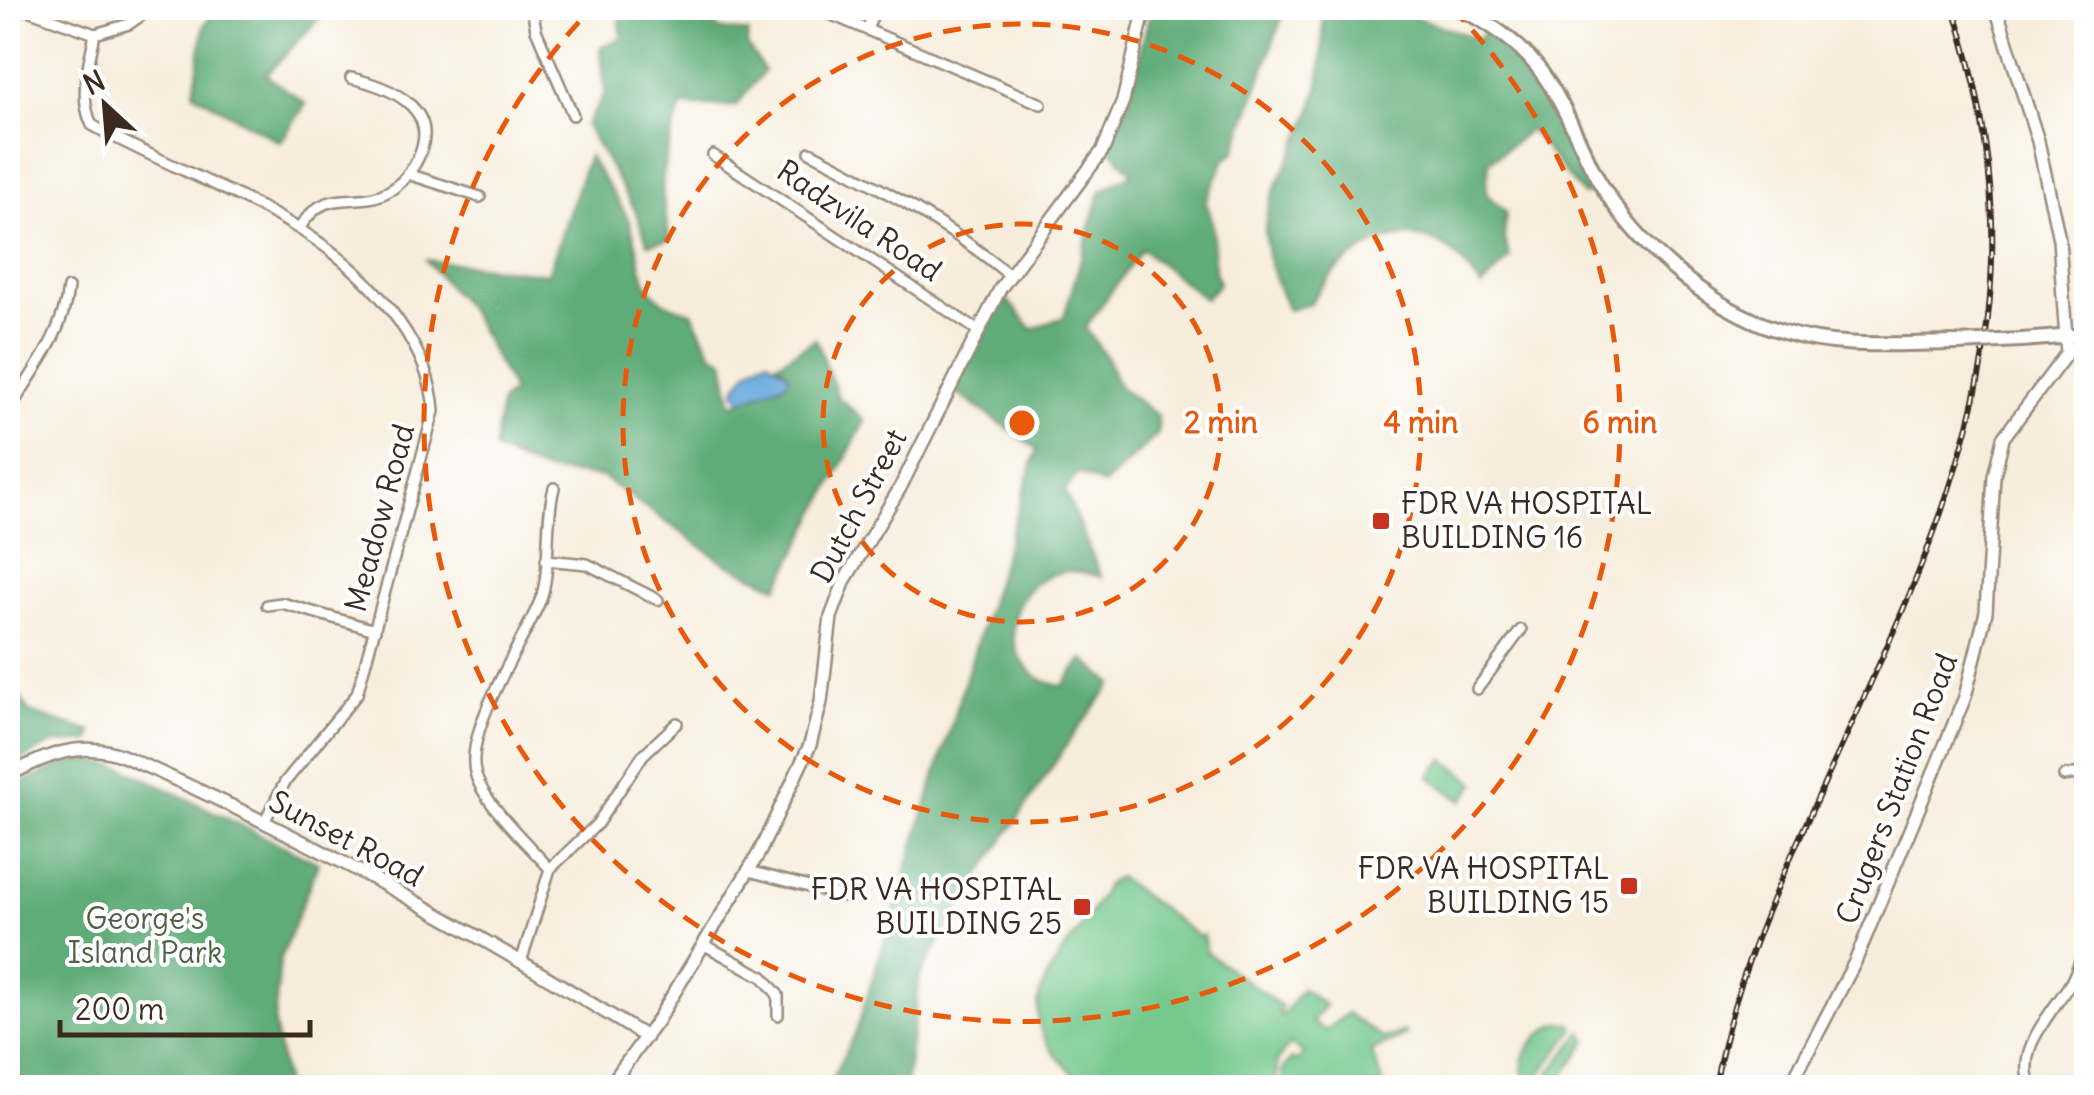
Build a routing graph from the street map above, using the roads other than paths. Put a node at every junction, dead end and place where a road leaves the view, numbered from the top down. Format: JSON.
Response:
{"nodes":[{"id":1,"x":22,"y":8,"type":"edge"},
{"id":2,"x":152,"y":8,"type":"edge"},
{"id":3,"x":532,"y":8,"type":"edge"},
{"id":4,"x":816,"y":8,"type":"edge"},
{"id":5,"x":876,"y":8,"type":"edge"},
{"id":6,"x":1145,"y":8,"type":"edge"},
{"id":7,"x":1458,"y":8,"type":"edge"},
{"id":8,"x":1996,"y":8,"type":"edge"},
{"id":9,"x":1477,"y":11,"type":"edge"},
{"id":10,"x":867,"y":29,"type":"junction"},
{"id":11,"x":95,"y":34,"type":"junction"},
{"id":12,"x":351,"y":78,"type":"dead end"},
{"id":13,"x":1041,"y":104,"type":"dead end"},
{"id":14,"x":573,"y":115,"type":"dead end"},
{"id":15,"x":810,"y":152,"type":"dead end"},
{"id":16,"x":713,"y":155,"type":"dead end"},
{"id":17,"x":408,"y":174,"type":"junction"},
{"id":18,"x":480,"y":197,"type":"dead end"},
{"id":19,"x":301,"y":226,"type":"junction"},
{"id":20,"x":1009,"y":275,"type":"junction"},
{"id":21,"x":68,"y":288,"type":"dead end"},
{"id":22,"x":977,"y":330,"type":"junction"},
{"id":23,"x":2086,"y":335,"type":"edge"},
{"id":24,"x":2066,"y":336,"type":"junction"},
{"id":25,"x":8,"y":412,"type":"edge"},
{"id":26,"x":554,"y":488,"type":"dead end"},
{"id":27,"x":546,"y":560,"type":"junction"},
{"id":28,"x":658,"y":600,"type":"dead end"},
{"id":29,"x":267,"y":606,"type":"dead end"},
{"id":30,"x":375,"y":630,"type":"junction"},
{"id":31,"x":1521,"y":630,"type":"dead end"},
{"id":32,"x":1477,"y":690,"type":"dead end"},
{"id":33,"x":677,"y":722,"type":"dead end"},
{"id":34,"x":2086,"y":772,"type":"edge"},
{"id":35,"x":8,"y":776,"type":"edge"},
{"id":36,"x":2064,"y":776,"type":"dead end"},
{"id":37,"x":264,"y":822,"type":"junction"},
{"id":38,"x":550,"y":869,"type":"junction"},
{"id":39,"x":749,"y":871,"type":"junction"},
{"id":40,"x":843,"y":896,"type":"dead end"},
{"id":41,"x":706,"y":945,"type":"junction"},
{"id":42,"x":2086,"y":946,"type":"edge"},
{"id":43,"x":521,"y":962,"type":"junction"},
{"id":44,"x":778,"y":1015,"type":"dead end"},
{"id":45,"x":646,"y":1037,"type":"junction"},
{"id":46,"x":2029,"y":1084,"type":"edge"},
{"id":47,"x":608,"y":1088,"type":"edge"},
{"id":48,"x":1789,"y":1088,"type":"edge"},
{"id":49,"x":2010,"y":1088,"type":"edge"}],
"edges":[{"from":1,"to":11,"type":"street"},
{"from":2,"to":11,"type":"street"},
{"from":3,"to":14,"type":"street"},
{"from":4,"to":10,"type":"street"},
{"from":5,"to":10,"type":"street"},
{"from":6,"to":20,"type":"street","name":"Dutch Street"},
{"from":7,"to":9,"type":"main road"},
{"from":8,"to":24,"type":"street"},
{"from":9,"to":24,"type":"main road","bridge":true},
{"from":10,"to":13,"type":"street"},
{"from":11,"to":19,"type":"street","name":"Meadow Road"},
{"from":12,"to":17,"type":"street"},
{"from":15,"to":20,"type":"street"},
{"from":16,"to":22,"type":"street","name":"Radzvila Road"},
{"from":17,"to":18,"type":"street"},
{"from":17,"to":19,"type":"street"},
{"from":19,"to":30,"type":"street","name":"Meadow Road"},
{"from":20,"to":22,"type":"street","name":"Dutch Street"},
{"from":21,"to":25,"type":"street"},
{"from":22,"to":39,"type":"street","name":"Dutch Street"},
{"from":23,"to":24,"type":"main road"},
{"from":24,"to":48,"type":"street","name":"Crugers Station Road"},
{"from":26,"to":27,"type":"street"},
{"from":27,"to":28,"type":"street"},
{"from":27,"to":38,"type":"street"},
{"from":29,"to":30,"type":"street"},
{"from":30,"to":37,"type":"street","name":"Meadow Road"},
{"from":31,"to":32,"type":"street"},
{"from":33,"to":38,"type":"street"},
{"from":34,"to":36,"type":"street"},
{"from":35,"to":37,"type":"street","name":"Sunset Road"},
{"from":37,"to":43,"type":"street","name":"Sunset Road"},
{"from":38,"to":43,"type":"street"},
{"from":39,"to":40,"type":"street"},
{"from":39,"to":41,"type":"street","name":"Dutch Street"},
{"from":41,"to":44,"type":"street"},
{"from":41,"to":45,"type":"street","name":"Dutch Street"},
{"from":42,"to":46,"type":"street"},
{"from":43,"to":45,"type":"street","name":"Sunset Road"},
{"from":45,"to":47,"type":"street","name":"Dutch Street"},
{"from":46,"to":49,"type":"street"}]}
